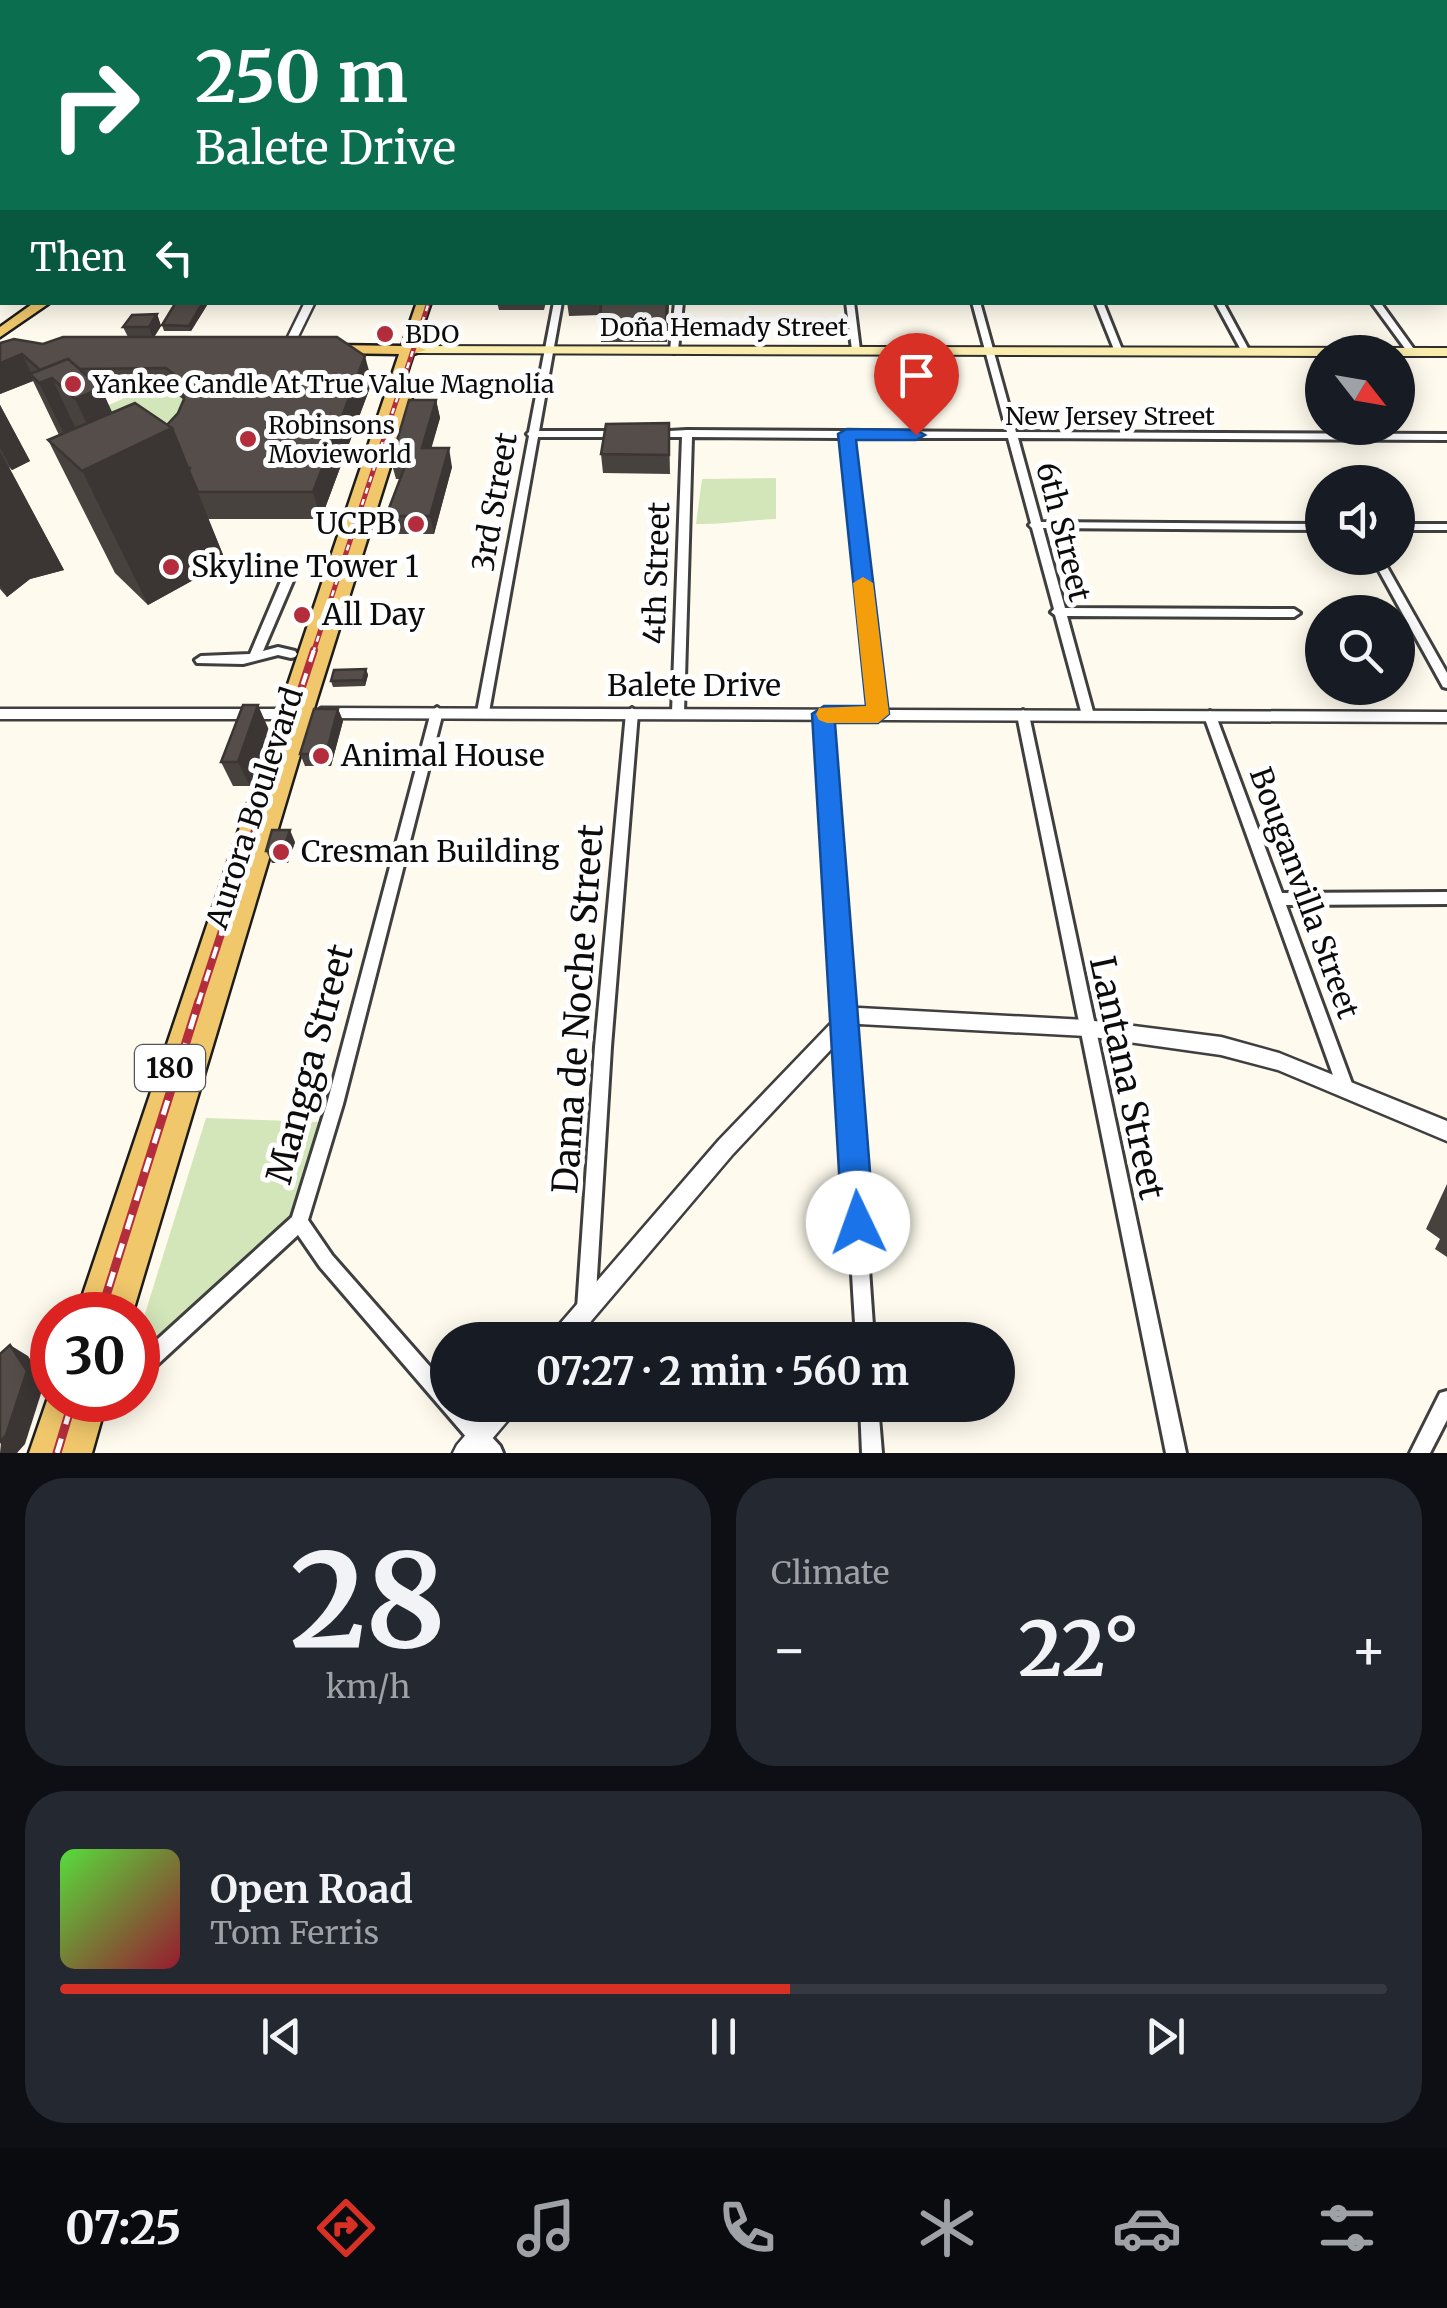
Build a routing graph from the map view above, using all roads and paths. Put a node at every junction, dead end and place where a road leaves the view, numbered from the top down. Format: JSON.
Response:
{"nodes":[{"id":1,"x":41,"y":305,"type":"edge"},
{"id":2,"x":308,"y":305,"type":"edge"},
{"id":3,"x":423,"y":305,"type":"edge"},
{"id":4,"x":436,"y":305,"type":"edge"},
{"id":5,"x":557,"y":305,"type":"edge"},
{"id":6,"x":678,"y":305,"type":"edge"},
{"id":7,"x":850,"y":305,"type":"edge"},
{"id":8,"x":977,"y":305,"type":"edge"},
{"id":9,"x":1100,"y":305,"type":"edge"},
{"id":10,"x":1221,"y":305,"type":"edge"},
{"id":11,"x":1377,"y":305,"type":"edge"},
{"id":12,"x":0,"y":333,"type":"edge"},
{"id":13,"x":1399,"y":335,"type":"edge"},
{"id":14,"x":281,"y":349,"type":"joint"},
{"id":15,"x":305,"y":349,"type":"edge"},
{"id":16,"x":322,"y":349,"type":"edge"},
{"id":17,"x":549,"y":349,"type":"junction"},
{"id":18,"x":414,"y":350,"type":"junction"},
{"id":19,"x":674,"y":350,"type":"junction"},
{"id":20,"x":856,"y":350,"type":"junction"},
{"id":21,"x":990,"y":351,"type":"junction"},
{"id":22,"x":1119,"y":352,"type":"junction"},
{"id":23,"x":1246,"y":352,"type":"junction"},
{"id":24,"x":1305,"y":352,"type":"edge"},
{"id":25,"x":1415,"y":352,"type":"edge"},
{"id":26,"x":1447,"y":352,"type":"edge"},
{"id":27,"x":532,"y":434,"type":"junction"},
{"id":28,"x":629,"y":434,"type":"edge"},
{"id":29,"x":648,"y":434,"type":"edge"},
{"id":30,"x":686,"y":434,"type":"junction"},
{"id":31,"x":847,"y":434,"type":"junction"},
{"id":32,"x":1013,"y":436,"type":"junction"},
{"id":33,"x":1447,"y":437,"type":"edge"},
{"id":34,"x":1034,"y":525,"type":"junction"},
{"id":35,"x":1415,"y":527,"type":"edge"},
{"id":36,"x":1447,"y":527,"type":"edge"},
{"id":37,"x":1305,"y":528,"type":"edge"},
{"id":38,"x":290,"y":574,"type":"dead end"},
{"id":39,"x":1386,"y":575,"type":"edge"},
{"id":40,"x":1058,"y":612,"type":"junction"},
{"id":41,"x":1294,"y":613,"type":"dead end"},
{"id":42,"x":299,"y":653,"type":"junction"},
{"id":43,"x":256,"y":654,"type":"junction"},
{"id":44,"x":201,"y":660,"type":"dead end"},
{"id":45,"x":1447,"y":684,"type":"edge"},
{"id":46,"x":437,"y":712,"type":"junction"},
{"id":47,"x":482,"y":712,"type":"junction"},
{"id":48,"x":632,"y":713,"type":"junction"},
{"id":49,"x":0,"y":714,"type":"edge"},
{"id":50,"x":294,"y":714,"type":"junction"},
{"id":51,"x":678,"y":714,"type":"junction"},
{"id":52,"x":824,"y":714,"type":"junction"},
{"id":53,"x":878,"y":714,"type":"junction"},
{"id":54,"x":1088,"y":715,"type":"junction"},
{"id":55,"x":1022,"y":716,"type":"junction"},
{"id":56,"x":1210,"y":716,"type":"junction"},
{"id":57,"x":1447,"y":718,"type":"edge"},
{"id":58,"x":1447,"y":898,"type":"edge"},
{"id":59,"x":1276,"y":899,"type":"junction"},
{"id":60,"x":846,"y":1020,"type":"junction"},
{"id":61,"x":1086,"y":1028,"type":"junction"},
{"id":62,"x":1346,"y":1089,"type":"junction"},
{"id":63,"x":1447,"y":1132,"type":"edge"},
{"id":64,"x":299,"y":1222,"type":"junction"},
{"id":65,"x":98,"y":1292,"type":"edge"},
{"id":66,"x":125,"y":1292,"type":"edge"},
{"id":67,"x":586,"y":1311,"type":"junction"},
{"id":68,"x":577,"y":1322,"type":"edge"},
{"id":69,"x":864,"y":1322,"type":"edge"},
{"id":70,"x":160,"y":1349,"type":"edge"},
{"id":71,"x":430,"y":1381,"type":"edge"},
{"id":72,"x":1447,"y":1400,"type":"edge"},
{"id":73,"x":71,"y":1422,"type":"edge"},
{"id":74,"x":82,"y":1422,"type":"edge"},
{"id":75,"x":462,"y":1422,"type":"edge"},
{"id":76,"x":495,"y":1422,"type":"edge"},
{"id":77,"x":870,"y":1422,"type":"edge"},
{"id":78,"x":479,"y":1448,"type":"edge"},
{"id":79,"x":45,"y":1453,"type":"edge"},
{"id":80,"x":76,"y":1453,"type":"edge"},
{"id":81,"x":872,"y":1453,"type":"edge"},
{"id":82,"x":1176,"y":1453,"type":"edge"},
{"id":83,"x":1420,"y":1453,"type":"edge"}],
"edges":[{"from":1,"to":12,"type":"main road"},
{"from":2,"to":14,"type":"street"},
{"from":3,"to":18,"type":"main road","name":"Aurora Boulevard","number":"180"},
{"from":4,"to":18,"type":"main road","name":"Aurora Boulevard","number":"180"},
{"from":5,"to":17,"type":"street","name":"3rd Street"},
{"from":6,"to":19,"type":"street"},
{"from":7,"to":20,"type":"street"},
{"from":8,"to":21,"type":"street","name":"6th Street"},
{"from":9,"to":22,"type":"street"},
{"from":10,"to":23,"type":"street"},
{"from":11,"to":13,"type":"street"},
{"from":14,"to":15,"type":"main road"},
{"from":16,"to":18,"type":"main road","name":"Doña Hemady Street"},
{"from":17,"to":18,"type":"main road","name":"Doña Hemady Street"},
{"from":17,"to":19,"type":"main road","name":"Doña Hemady Street"},
{"from":17,"to":27,"type":"street","name":"3rd Street"},
{"from":18,"to":42,"type":"main road","name":"Aurora Boulevard","number":"180"},
{"from":18,"to":50,"type":"main road","name":"Aurora Boulevard","number":"180"},
{"from":19,"to":20,"type":"main road","name":"Doña Hemady Street"},
{"from":20,"to":21,"type":"main road","name":"Doña Hemady Street"},
{"from":21,"to":22,"type":"main road","name":"Doña Hemady Street"},
{"from":21,"to":32,"type":"street","name":"6th Street"},
{"from":22,"to":23,"type":"main road","name":"Doña Hemady Street"},
{"from":23,"to":24,"type":"main road","name":"Doña Hemady Street"},
{"from":25,"to":26,"type":"main road","name":"Doña Hemady Street"},
{"from":27,"to":28,"type":"street"},
{"from":27,"to":47,"type":"street","name":"3rd Street"},
{"from":29,"to":30,"type":"street","name":"New Jersey Street"},
{"from":30,"to":31,"type":"street","name":"New Jersey Street"},
{"from":30,"to":51,"type":"street","name":"4th Street"},
{"from":31,"to":32,"type":"street","name":"New Jersey Street"},
{"from":31,"to":53,"type":"street"},
{"from":32,"to":33,"type":"street","name":"New Jersey Street"},
{"from":32,"to":34,"type":"street","name":"6th Street"},
{"from":34,"to":37,"type":"street"},
{"from":34,"to":40,"type":"street","name":"6th Street"},
{"from":35,"to":36,"type":"street"},
{"from":38,"to":43,"type":"street"},
{"from":39,"to":45,"type":"street"},
{"from":40,"to":41,"type":"street"},
{"from":40,"to":54,"type":"street","name":"6th Street"},
{"from":42,"to":43,"type":"street"},
{"from":42,"to":50,"type":"main road","name":"Aurora Boulevard","number":"180"},
{"from":43,"to":44,"type":"street"},
{"from":46,"to":47,"type":"street","name":"Balete Drive"},
{"from":46,"to":50,"type":"street","name":"Balete Drive"},
{"from":46,"to":64,"type":"street","name":"Mangga Street"},
{"from":47,"to":48,"type":"street","name":"Balete Drive"},
{"from":48,"to":51,"type":"street","name":"Balete Drive"},
{"from":48,"to":67,"type":"street","name":"Dama de Noche Street"},
{"from":49,"to":50,"type":"street","name":"Balete Drive"},
{"from":50,"to":65,"type":"main road","name":"Aurora Boulevard","number":"180"},
{"from":50,"to":66,"type":"main road","name":"Aurora Boulevard","number":"180"},
{"from":51,"to":52,"type":"street","name":"Balete Drive"},
{"from":52,"to":53,"type":"street","name":"Balete Drive"},
{"from":52,"to":60,"type":"street"},
{"from":53,"to":55,"type":"street","name":"Balete Drive"},
{"from":54,"to":55,"type":"street","name":"Balete Drive"},
{"from":54,"to":56,"type":"street","name":"Balete Drive"},
{"from":55,"to":61,"type":"street","name":"Lantana Street"},
{"from":56,"to":57,"type":"street","name":"Balete Drive"},
{"from":56,"to":59,"type":"street","name":"Bouganvilla Street"},
{"from":58,"to":59,"type":"street"},
{"from":59,"to":62,"type":"street","name":"Bouganvilla Street"},
{"from":60,"to":61,"type":"street"},
{"from":60,"to":67,"type":"street"},
{"from":60,"to":69,"type":"street"},
{"from":61,"to":62,"type":"street"},
{"from":61,"to":82,"type":"street","name":"Lantana Street"},
{"from":62,"to":63,"type":"street"},
{"from":64,"to":70,"type":"street","name":"Mangga Street"},
{"from":64,"to":71,"type":"street"},
{"from":67,"to":68,"type":"street"},
{"from":72,"to":83,"type":"street"},
{"from":73,"to":79,"type":"main road"},
{"from":74,"to":80,"type":"main road"},
{"from":75,"to":78,"type":"street"},
{"from":76,"to":78,"type":"street"},
{"from":77,"to":81,"type":"street"}]}
